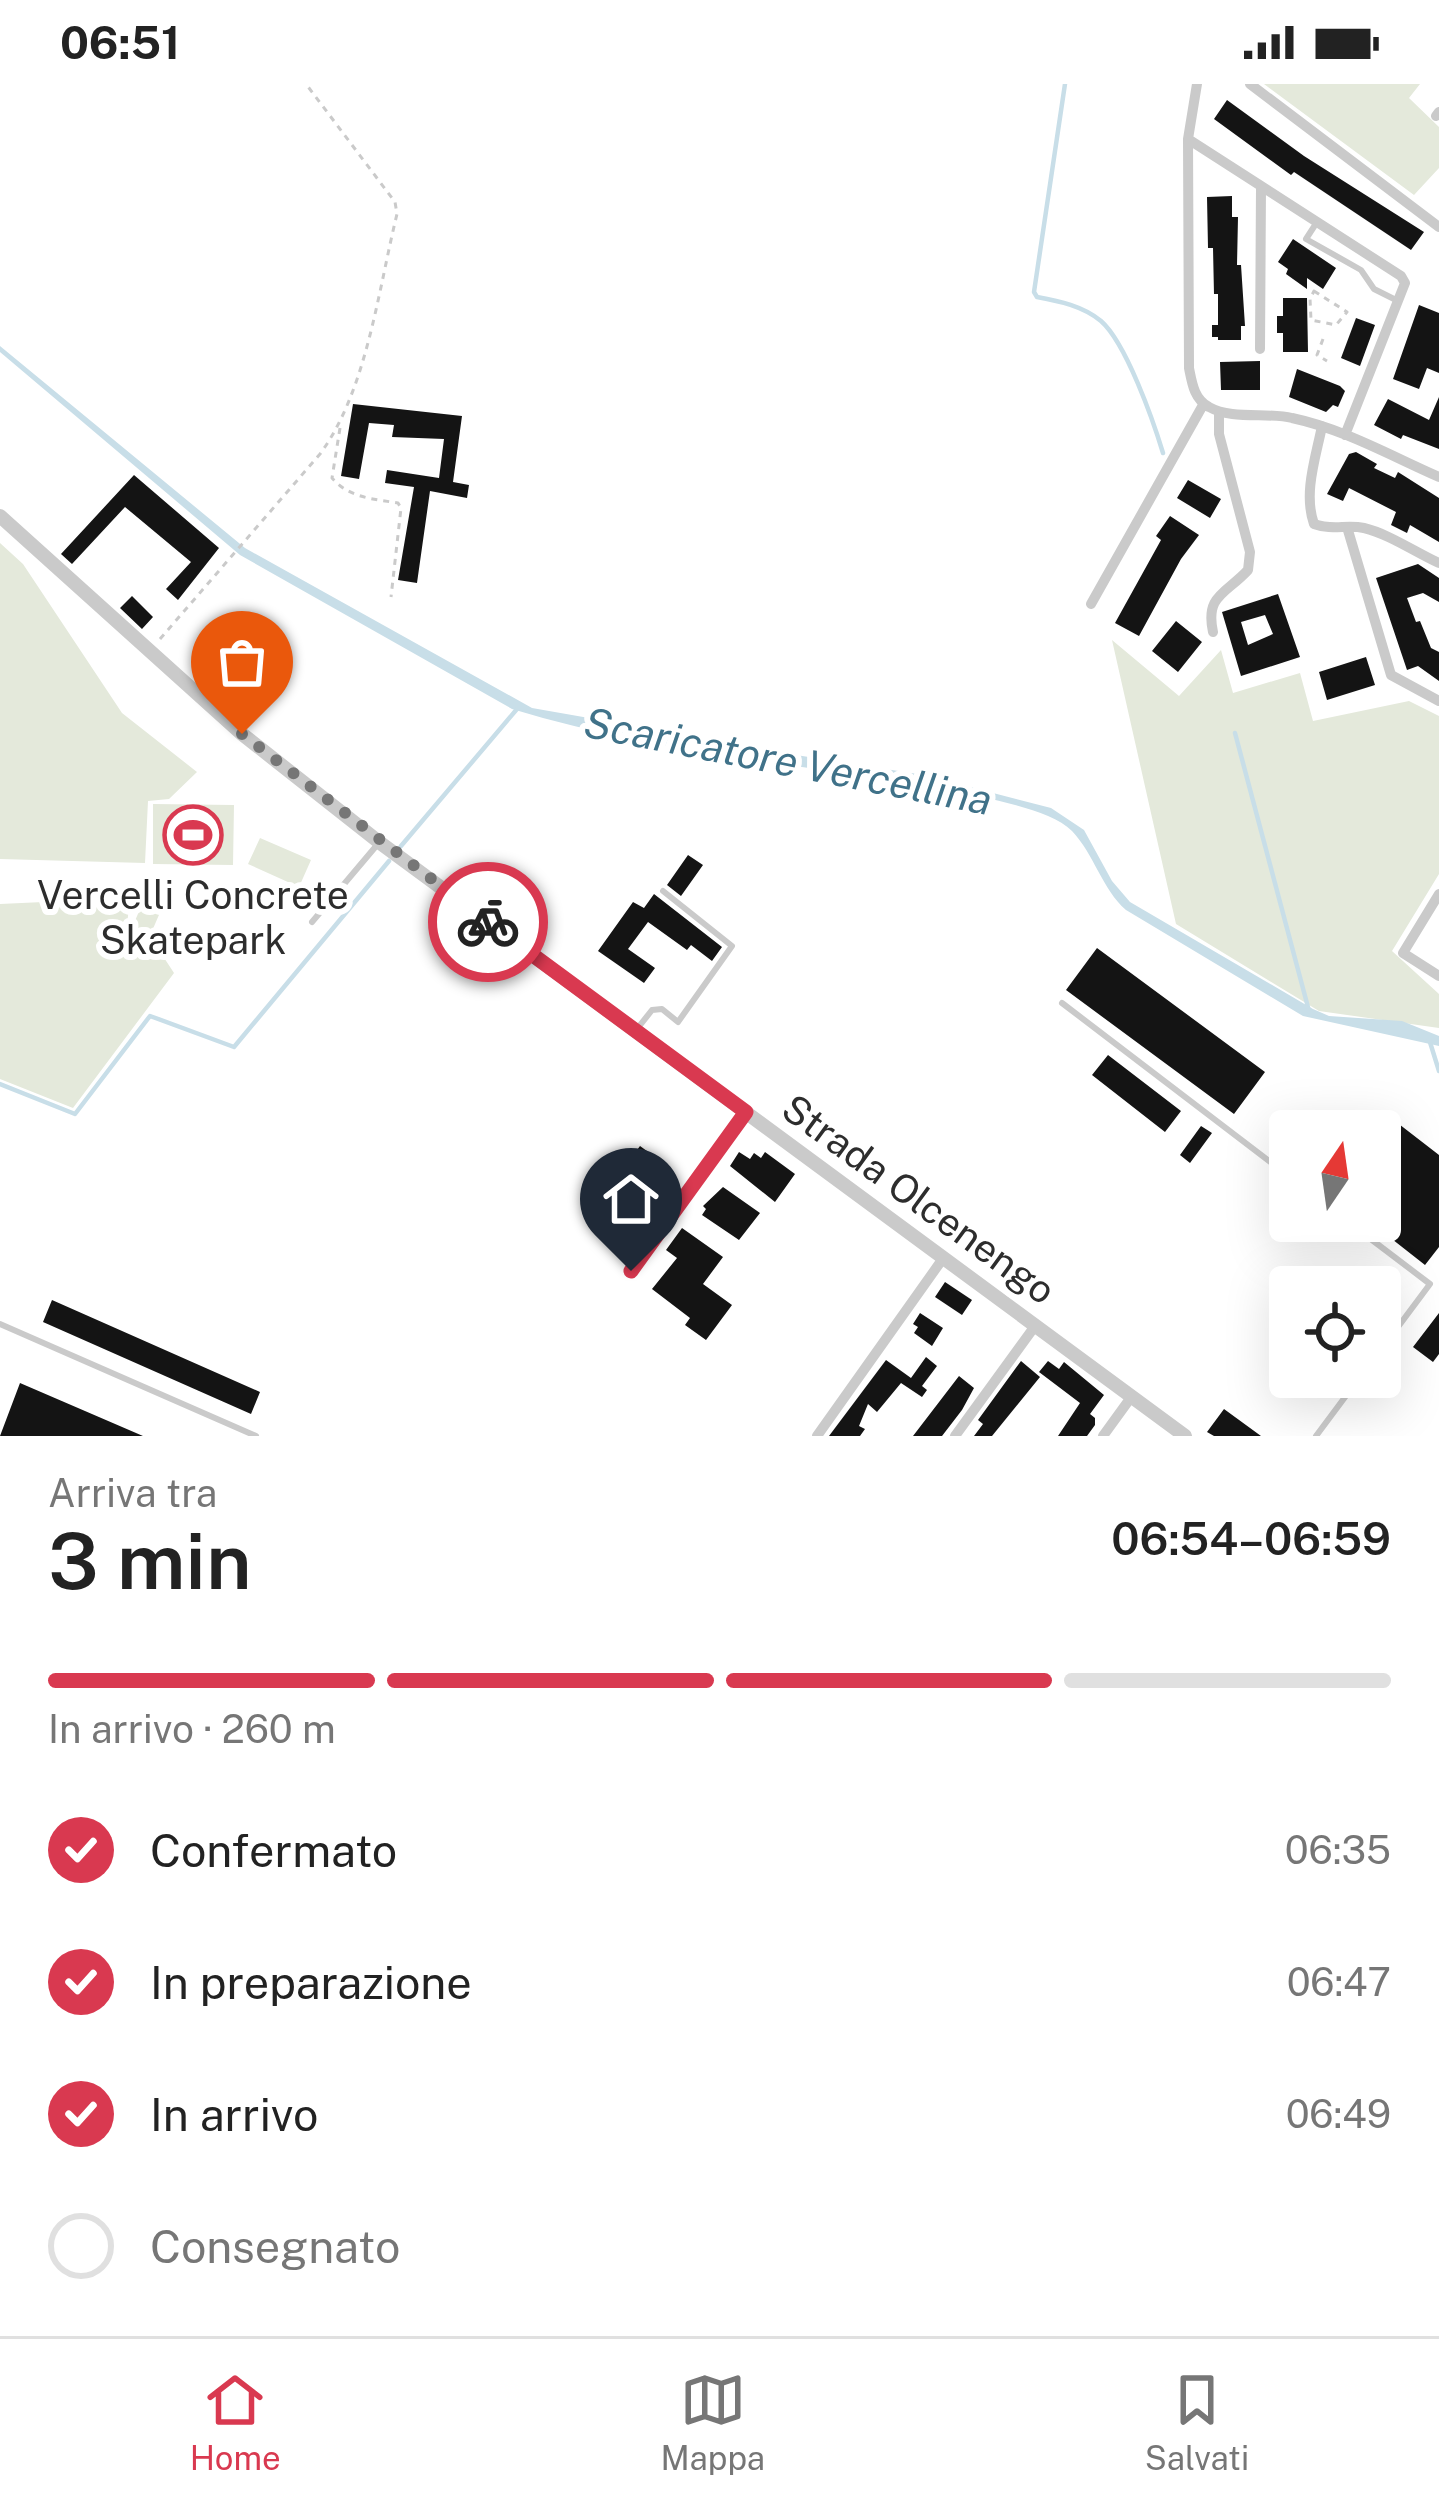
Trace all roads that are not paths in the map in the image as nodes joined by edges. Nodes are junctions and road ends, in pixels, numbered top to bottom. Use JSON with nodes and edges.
{"nodes":[{"id":1,"x":1197,"y":84,"type":"edge"},
{"id":2,"x":1250,"y":84,"type":"edge"},
{"id":3,"x":1188,"y":140,"type":"junction"},
{"id":4,"x":1261,"y":187,"type":"junction"},
{"id":5,"x":1317,"y":222,"type":"junction"},
{"id":6,"x":1439,"y":226,"type":"edge"},
{"id":7,"x":1400,"y":302,"type":"junction"},
{"id":8,"x":1260,"y":349,"type":"dead end"},
{"id":9,"x":1203,"y":405,"type":"junction"},
{"id":10,"x":1219,"y":412,"type":"junction"},
{"id":11,"x":1322,"y":426,"type":"junction"},
{"id":12,"x":1345,"y":434,"type":"junction"},
{"id":13,"x":1439,"y":477,"type":"edge"},
{"id":14,"x":0,"y":516,"type":"edge"},
{"id":15,"x":1347,"y":526,"type":"junction"},
{"id":16,"x":1439,"y":563,"type":"edge"},
{"id":17,"x":1091,"y":604,"type":"dead end"},
{"id":18,"x":1214,"y":632,"type":"dead end"},
{"id":19,"x":1439,"y":701,"type":"edge"},
{"id":20,"x":379,"y":842,"type":"junction"},
{"id":21,"x":663,"y":891,"type":"dead end"},
{"id":22,"x":1439,"y":894,"type":"edge"},
{"id":23,"x":312,"y":922,"type":"dead end"},
{"id":24,"x":1439,"y":976,"type":"edge"},
{"id":25,"x":1062,"y":1003,"type":"dead end"},
{"id":26,"x":635,"y":1031,"type":"junction"},
{"id":27,"x":746,"y":1112,"type":"junction"},
{"id":28,"x":1269,"y":1162,"type":"edge"},
{"id":29,"x":1374,"y":1242,"type":"edge"},
{"id":30,"x":944,"y":1256,"type":"junction"},
{"id":31,"x":631,"y":1271,"type":"dead end"},
{"id":32,"x":1401,"y":1323,"type":"edge"},
{"id":33,"x":0,"y":1324,"type":"edge"},
{"id":34,"x":1035,"y":1326,"type":"junction"},
{"id":35,"x":1132,"y":1396,"type":"junction"},
{"id":36,"x":1344,"y":1398,"type":"edge"},
{"id":37,"x":256,"y":1436,"type":"edge"},
{"id":38,"x":817,"y":1436,"type":"edge"},
{"id":39,"x":955,"y":1436,"type":"edge"},
{"id":40,"x":1103,"y":1436,"type":"edge"},
{"id":41,"x":1185,"y":1436,"type":"edge"},
{"id":42,"x":1316,"y":1436,"type":"edge"}],
"edges":[{"from":1,"to":3,"type":"street"},
{"from":2,"to":6,"type":"street"},
{"from":3,"to":4,"type":"street"},
{"from":3,"to":9,"type":"street"},
{"from":4,"to":5,"type":"street"},
{"from":4,"to":8,"type":"street"},
{"from":5,"to":7,"type":"street"},
{"from":5,"to":7,"type":"lane"},
{"from":7,"to":12,"type":"street"},
{"from":9,"to":10,"type":"street"},
{"from":9,"to":17,"type":"street"},
{"from":10,"to":11,"type":"street"},
{"from":10,"to":18,"type":"street"},
{"from":11,"to":12,"type":"street"},
{"from":11,"to":15,"type":"street"},
{"from":12,"to":13,"type":"street"},
{"from":14,"to":20,"type":"street","name":"Strada Olcenengo"},
{"from":15,"to":16,"type":"street"},
{"from":15,"to":19,"type":"street"},
{"from":20,"to":23,"type":"lane"},
{"from":20,"to":26,"type":"street","name":"Strada Olcenengo"},
{"from":21,"to":26,"type":"lane"},
{"from":22,"to":24,"type":"street"},
{"from":25,"to":28,"type":"lane"},
{"from":26,"to":27,"type":"street","name":"Strada Olcenengo"},
{"from":27,"to":30,"type":"street","name":"Strada Olcenengo"},
{"from":27,"to":31,"type":"street"},
{"from":29,"to":32,"type":"lane"},
{"from":30,"to":34,"type":"street","name":"Strada Olcenengo"},
{"from":30,"to":38,"type":"street"},
{"from":33,"to":37,"type":"lane"},
{"from":34,"to":35,"type":"street","name":"Strada Olcenengo"},
{"from":34,"to":39,"type":"street"},
{"from":35,"to":40,"type":"street"},
{"from":35,"to":41,"type":"street","name":"Strada Olcenengo"},
{"from":36,"to":42,"type":"lane"}]}
